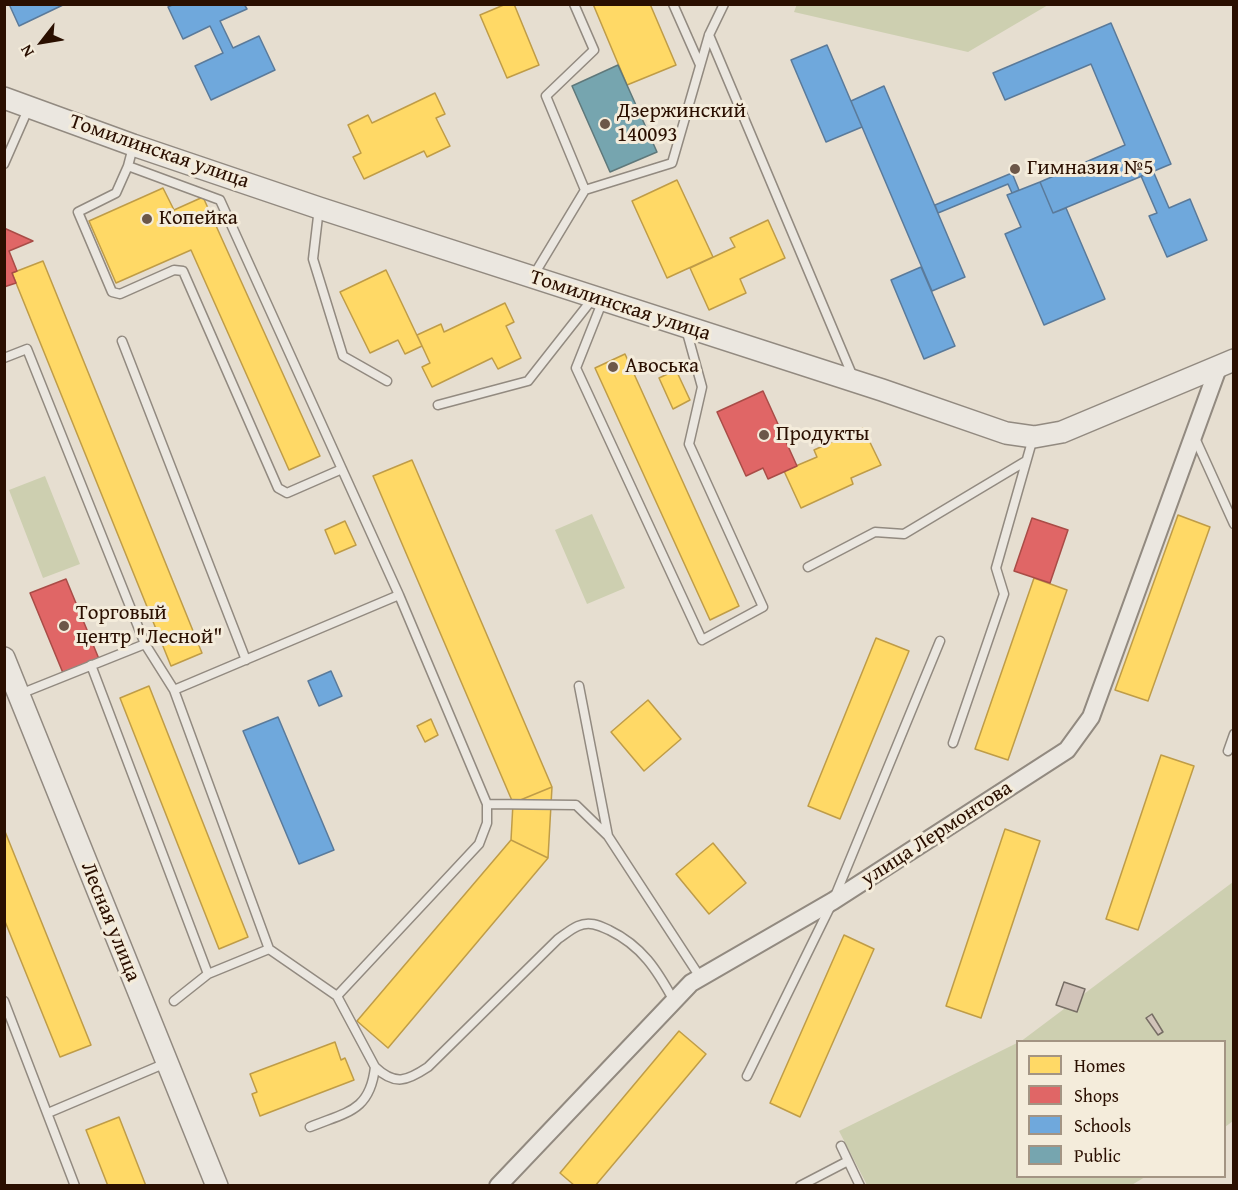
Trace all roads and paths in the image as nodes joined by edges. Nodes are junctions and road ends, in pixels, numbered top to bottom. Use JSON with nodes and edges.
{"nodes":[{"id":1,"x":574,"y":4,"type":"edge"},
{"id":2,"x":673,"y":4,"type":"edge"},
{"id":3,"x":724,"y":4,"type":"edge"},
{"id":4,"x":709,"y":35,"type":"junction"},
{"id":5,"x":700,"y":65,"type":"junction"},
{"id":6,"x":4,"y":98,"type":"edge"},
{"id":7,"x":30,"y":107,"type":"junction"},
{"id":8,"x":133,"y":145,"type":"junction"},
{"id":9,"x":4,"y":165,"type":"edge"},
{"id":10,"x":128,"y":166,"type":"junction"},
{"id":11,"x":585,"y":190,"type":"junction"},
{"id":12,"x":319,"y":208,"type":"junction"},
{"id":13,"x":532,"y":278,"type":"junction"},
{"id":14,"x":599,"y":298,"type":"junction"},
{"id":15,"x":686,"y":327,"type":"junction"},
{"id":16,"x":122,"y":341,"type":"dead end"},
{"id":17,"x":4,"y":358,"type":"edge"},
{"id":18,"x":1226,"y":364,"type":"edge"},
{"id":19,"x":387,"y":381,"type":"dead end"},
{"id":20,"x":854,"y":381,"type":"junction"},
{"id":21,"x":438,"y":405,"type":"dead end"},
{"id":22,"x":1194,"y":435,"type":"junction"},
{"id":23,"x":1034,"y":437,"type":"junction"},
{"id":24,"x":1026,"y":461,"type":"junction"},
{"id":25,"x":342,"y":469,"type":"junction"},
{"id":26,"x":1233,"y":524,"type":"edge"},
{"id":27,"x":808,"y":567,"type":"dead end"},
{"id":28,"x":399,"y":595,"type":"junction"},
{"id":29,"x":940,"y":641,"type":"dead end"},
{"id":30,"x":145,"y":644,"type":"junction"},
{"id":31,"x":4,"y":658,"type":"edge"},
{"id":32,"x":246,"y":660,"type":"junction"},
{"id":33,"x":91,"y":665,"type":"junction"},
{"id":34,"x":579,"y":686,"type":"dead end"},
{"id":35,"x":174,"y":690,"type":"junction"},
{"id":36,"x":20,"y":694,"type":"junction"},
{"id":37,"x":1233,"y":734,"type":"edge"},
{"id":38,"x":953,"y":743,"type":"dead end"},
{"id":39,"x":1228,"y":751,"type":"dead end"},
{"id":40,"x":487,"y":804,"type":"junction"},
{"id":41,"x":608,"y":836,"type":"junction"},
{"id":42,"x":832,"y":901,"type":"junction"},
{"id":43,"x":269,"y":949,"type":"junction"},
{"id":44,"x":208,"y":974,"type":"junction"},
{"id":45,"x":700,"y":977,"type":"junction"},
{"id":46,"x":338,"y":996,"type":"junction"},
{"id":47,"x":4,"y":1001,"type":"edge"},
{"id":48,"x":174,"y":1001,"type":"dead end"},
{"id":49,"x":674,"y":1001,"type":"junction"},
{"id":50,"x":166,"y":1063,"type":"junction"},
{"id":51,"x":375,"y":1067,"type":"junction"},
{"id":52,"x":747,"y":1076,"type":"dead end"},
{"id":53,"x":48,"y":1113,"type":"junction"},
{"id":54,"x":310,"y":1127,"type":"dead end"},
{"id":55,"x":841,"y":1146,"type":"dead end"},
{"id":56,"x":848,"y":1161,"type":"junction"},
{"id":57,"x":75,"y":1185,"type":"edge"},
{"id":58,"x":217,"y":1185,"type":"edge"},
{"id":59,"x":498,"y":1185,"type":"edge"},
{"id":60,"x":800,"y":1185,"type":"edge"},
{"id":61,"x":860,"y":1185,"type":"edge"}],
"edges":[{"from":1,"to":11,"type":"lane"},
{"from":2,"to":5,"type":"lane"},
{"from":3,"to":4,"type":"lane"},
{"from":4,"to":5,"type":"lane"},
{"from":4,"to":20,"type":"lane"},
{"from":5,"to":11,"type":"lane"},
{"from":6,"to":7,"type":"street","name":"Томилинская улица"},
{"from":7,"to":8,"type":"street","name":"Томилинская улица"},
{"from":7,"to":9,"type":"lane"},
{"from":8,"to":10,"type":"lane"},
{"from":8,"to":12,"type":"street","name":"Томилинская улица"},
{"from":10,"to":25,"type":"lane"},
{"from":10,"to":25,"type":"lane"},
{"from":11,"to":13,"type":"lane"},
{"from":12,"to":13,"type":"street","name":"Томилинская улица"},
{"from":12,"to":19,"type":"lane"},
{"from":13,"to":14,"type":"street","name":"Томилинская улица"},
{"from":14,"to":15,"type":"street","name":"Томилинская улица"},
{"from":14,"to":15,"type":"lane"},
{"from":14,"to":21,"type":"lane"},
{"from":15,"to":20,"type":"street","name":"Томилинская улица"},
{"from":16,"to":32,"type":"lane"},
{"from":17,"to":30,"type":"lane"},
{"from":18,"to":22,"type":"street","name":"улица Лермонтова"},
{"from":18,"to":23,"type":"street","name":"Томилинская улица"},
{"from":20,"to":23,"type":"street","name":"Томилинская улица"},
{"from":22,"to":26,"type":"lane"},
{"from":22,"to":42,"type":"street","name":"улица Лермонтова"},
{"from":23,"to":24,"type":"lane"},
{"from":24,"to":27,"type":"lane"},
{"from":24,"to":38,"type":"lane"},
{"from":25,"to":28,"type":"lane"},
{"from":28,"to":32,"type":"lane"},
{"from":28,"to":40,"type":"lane"},
{"from":29,"to":42,"type":"lane"},
{"from":30,"to":33,"type":"lane"},
{"from":30,"to":35,"type":"lane"},
{"from":31,"to":36,"type":"street","name":"Лесная улица"},
{"from":32,"to":35,"type":"lane"},
{"from":33,"to":36,"type":"lane"},
{"from":33,"to":44,"type":"lane"},
{"from":34,"to":41,"type":"lane"},
{"from":35,"to":43,"type":"lane"},
{"from":36,"to":50,"type":"street","name":"Лесная улица"},
{"from":37,"to":39,"type":"lane"},
{"from":40,"to":41,"type":"lane"},
{"from":40,"to":46,"type":"lane"},
{"from":41,"to":45,"type":"lane"},
{"from":42,"to":45,"type":"street","name":"улица Лермонтова"},
{"from":42,"to":52,"type":"lane"},
{"from":43,"to":44,"type":"lane"},
{"from":43,"to":46,"type":"lane"},
{"from":44,"to":48,"type":"lane"},
{"from":45,"to":49,"type":"street","name":"улица Лермонтова"},
{"from":46,"to":51,"type":"lane"},
{"from":47,"to":53,"type":"lane"},
{"from":49,"to":51,"type":"lane"},
{"from":49,"to":59,"type":"street","name":"улица Лермонтова"},
{"from":50,"to":53,"type":"lane"},
{"from":50,"to":58,"type":"street","name":"Лесная улица"},
{"from":51,"to":54,"type":"lane"},
{"from":53,"to":57,"type":"lane"},
{"from":55,"to":56,"type":"lane"},
{"from":56,"to":60,"type":"lane"},
{"from":56,"to":61,"type":"lane"}]}
